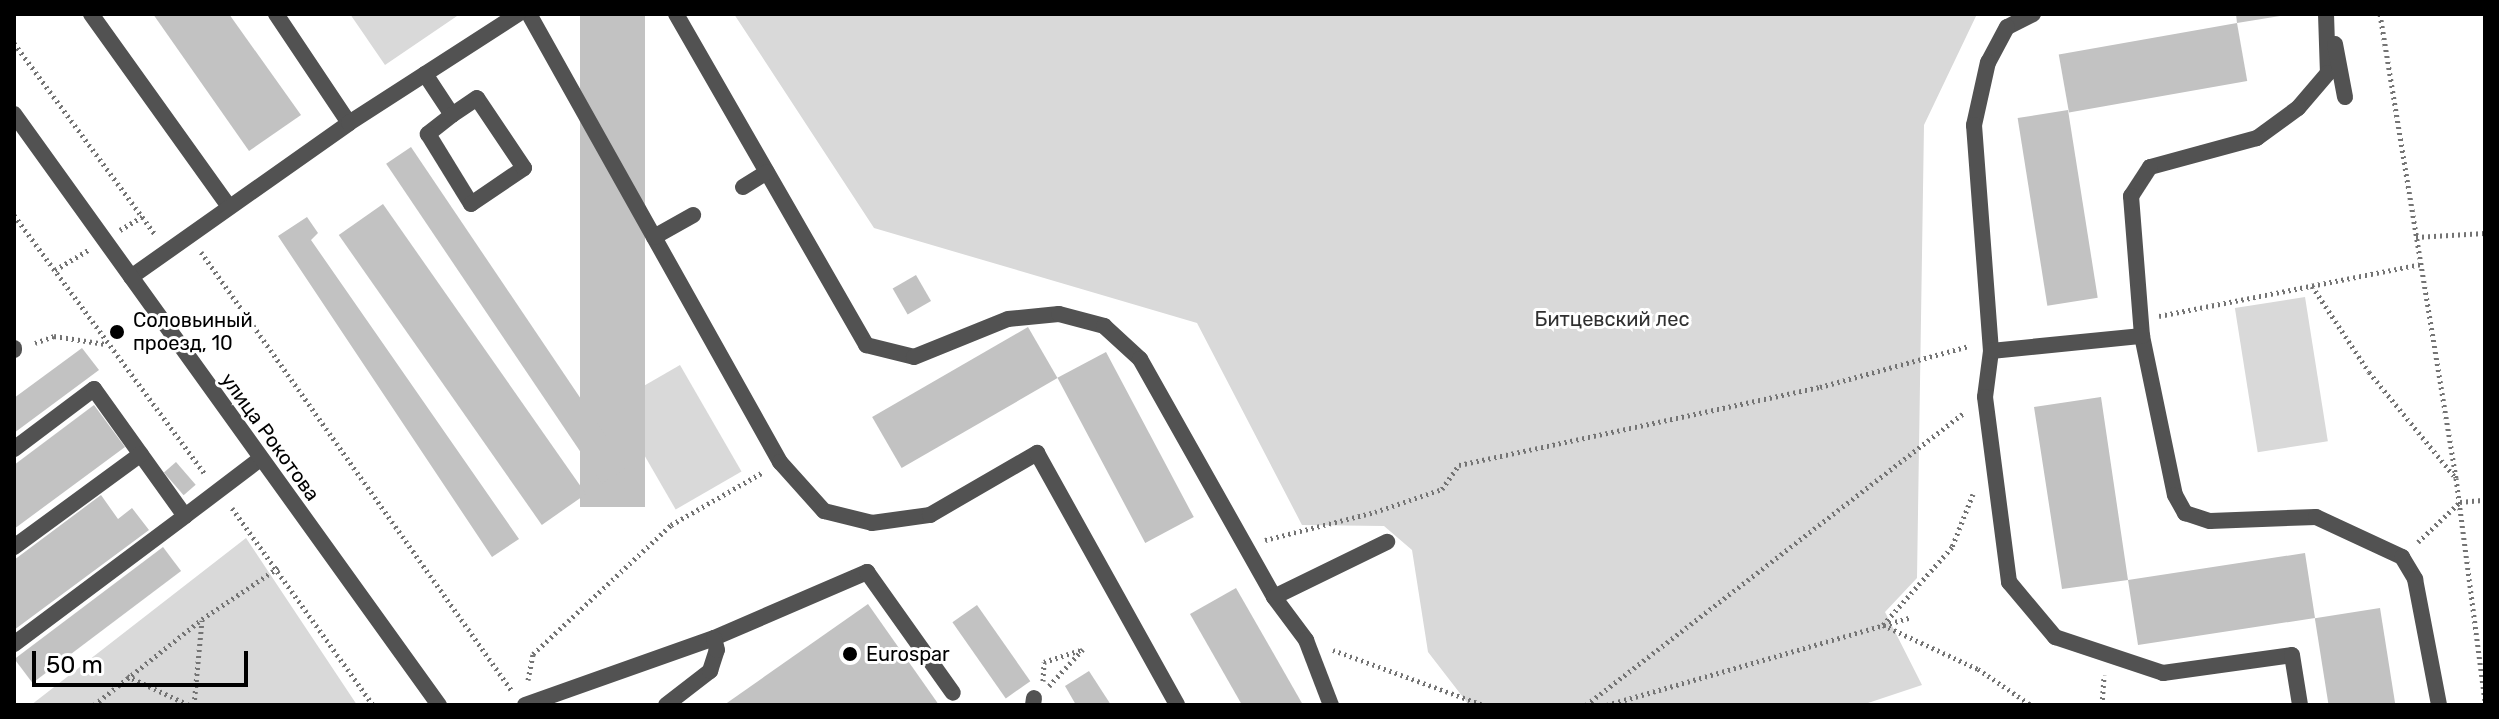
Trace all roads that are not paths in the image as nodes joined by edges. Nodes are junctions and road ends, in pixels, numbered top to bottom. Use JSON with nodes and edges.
{"nodes":[{"id":1,"x":91,"y":14,"type":"edge"},
{"id":2,"x":276,"y":14,"type":"edge"},
{"id":3,"x":518,"y":14,"type":"edge"},
{"id":4,"x":529,"y":14,"type":"edge"},
{"id":5,"x":676,"y":14,"type":"edge"},
{"id":6,"x":2033,"y":14,"type":"edge"},
{"id":7,"x":2328,"y":14,"type":"edge"},
{"id":8,"x":425,"y":74,"type":"junction"},
{"id":9,"x":2345,"y":97,"type":"dead end"},
{"id":10,"x":14,"y":114,"type":"edge"},
{"id":11,"x":452,"y":115,"type":"junction"},
{"id":12,"x":349,"y":123,"type":"junction"},
{"id":13,"x":767,"y":172,"type":"junction"},
{"id":14,"x":743,"y":187,"type":"dead end"},
{"id":15,"x":229,"y":207,"type":"junction"},
{"id":16,"x":693,"y":215,"type":"dead end"},
{"id":17,"x":654,"y":237,"type":"junction"},
{"id":18,"x":131,"y":277,"type":"junction"},
{"id":19,"x":2142,"y":336,"type":"junction"},
{"id":20,"x":1991,"y":351,"type":"junction"},
{"id":21,"x":14,"y":449,"type":"edge"},
{"id":22,"x":141,"y":454,"type":"junction"},
{"id":23,"x":260,"y":459,"type":"junction"},
{"id":24,"x":185,"y":516,"type":"junction"},
{"id":25,"x":1387,"y":542,"type":"dead end"},
{"id":26,"x":14,"y":547,"type":"edge"},
{"id":27,"x":1274,"y":597,"type":"junction"},
{"id":28,"x":714,"y":638,"type":"junction"},
{"id":29,"x":14,"y":644,"type":"edge"},
{"id":30,"x":953,"y":693,"type":"dead end"},
{"id":31,"x":524,"y":701,"type":"edge"},
{"id":32,"x":439,"y":705,"type":"edge"},
{"id":33,"x":666,"y":705,"type":"edge"},
{"id":34,"x":1177,"y":705,"type":"edge"},
{"id":35,"x":1331,"y":705,"type":"edge"},
{"id":36,"x":2300,"y":705,"type":"edge"},
{"id":37,"x":2439,"y":705,"type":"edge"}],
"edges":[{"from":1,"to":15,"type":"street"},
{"from":2,"to":12,"type":"street"},
{"from":3,"to":8,"type":"street"},
{"from":4,"to":17,"type":"street"},
{"from":5,"to":13,"type":"street"},
{"from":6,"to":20,"type":"street"},
{"from":7,"to":9,"type":"street"},
{"from":7,"to":19,"type":"street"},
{"from":8,"to":11,"type":"street"},
{"from":8,"to":12,"type":"street"},
{"from":10,"to":18,"type":"street","name":"улица Рокотова"},
{"from":11,"to":11,"type":"street"},
{"from":12,"to":15,"type":"street"},
{"from":13,"to":14,"type":"street"},
{"from":13,"to":27,"type":"street"},
{"from":15,"to":18,"type":"street"},
{"from":16,"to":17,"type":"street"},
{"from":17,"to":34,"type":"street"},
{"from":18,"to":23,"type":"street","name":"улица Рокотова"},
{"from":19,"to":20,"type":"street"},
{"from":19,"to":37,"type":"street"},
{"from":20,"to":36,"type":"street"},
{"from":21,"to":22,"type":"street"},
{"from":22,"to":24,"type":"street"},
{"from":22,"to":26,"type":"street"},
{"from":23,"to":24,"type":"street"},
{"from":23,"to":32,"type":"street","name":"улица Рокотова"},
{"from":24,"to":29,"type":"street"},
{"from":25,"to":27,"type":"street"},
{"from":27,"to":35,"type":"street"},
{"from":28,"to":30,"type":"street"},
{"from":28,"to":31,"type":"street"},
{"from":28,"to":33,"type":"street"}]}
